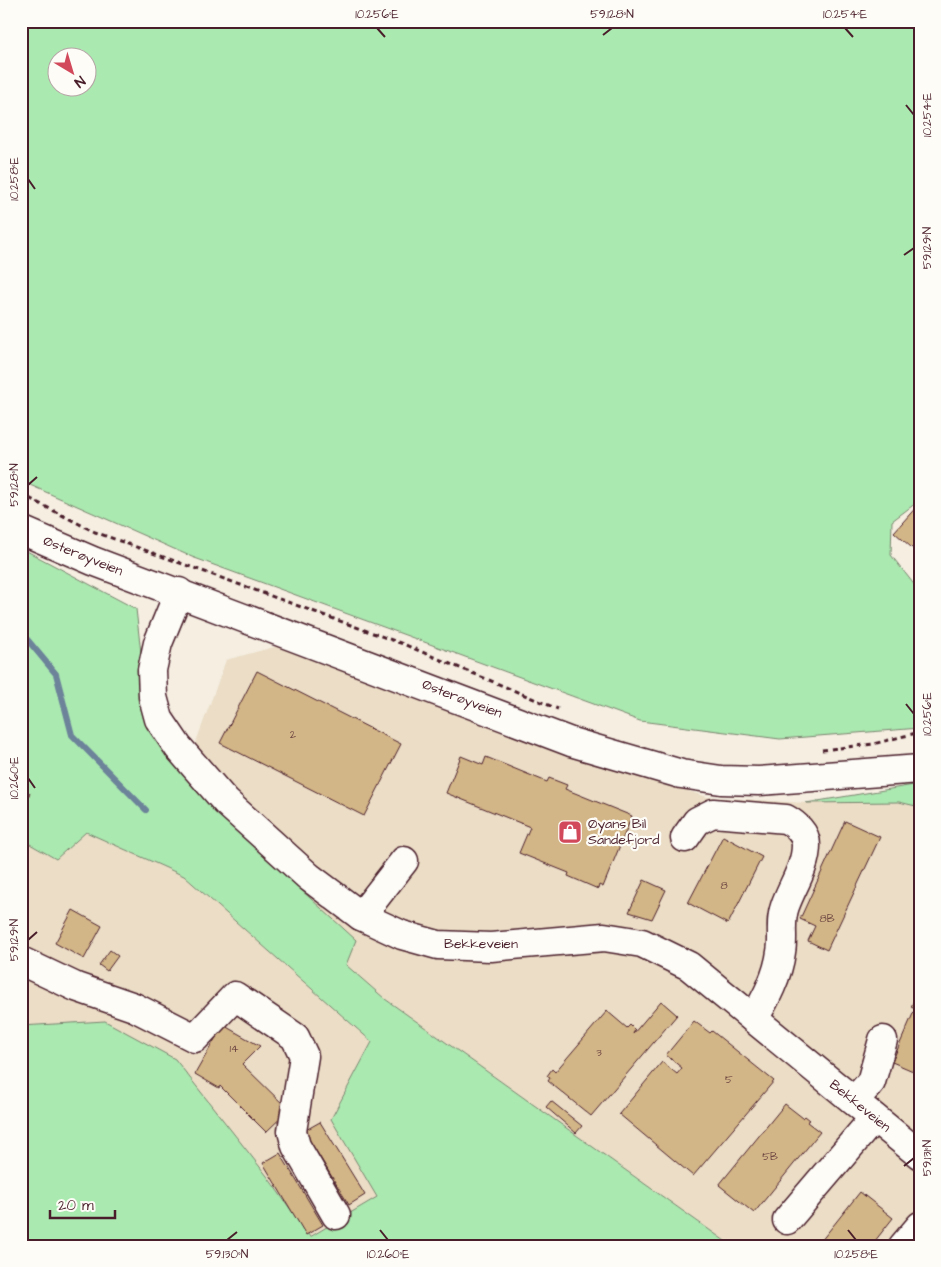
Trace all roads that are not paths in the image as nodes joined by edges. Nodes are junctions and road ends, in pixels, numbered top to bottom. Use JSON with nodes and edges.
{"nodes":[{"id":1,"x":21,"y":530,"type":"edge"},
{"id":2,"x":179,"y":592,"type":"junction"},
{"id":3,"x":920,"y":769,"type":"edge"},
{"id":4,"x":685,"y":838,"type":"dead end"},
{"id":5,"x":404,"y":861,"type":"dead end"},
{"id":6,"x":361,"y":916,"type":"junction"},
{"id":7,"x":21,"y":961,"type":"edge"},
{"id":8,"x":754,"y":1019,"type":"junction"},
{"id":9,"x":883,"y":1040,"type":"dead end"},
{"id":10,"x":864,"y":1110,"type":"junction"},
{"id":11,"x":920,"y":1155,"type":"edge"},
{"id":12,"x":336,"y":1215,"type":"dead end"},
{"id":13,"x":787,"y":1220,"type":"dead end"},
{"id":14,"x":920,"y":1226,"type":"edge"},
{"id":15,"x":903,"y":1246,"type":"edge"}],
"edges":[{"from":1,"to":2,"type":"street","name":"Østerøyveien"},
{"from":2,"to":3,"type":"street","name":"Østerøyveien"},
{"from":2,"to":6,"type":"street","name":"Bekkeveien"},
{"from":4,"to":8,"type":"street"},
{"from":5,"to":6,"type":"street"},
{"from":6,"to":8,"type":"street","name":"Bekkeveien"},
{"from":7,"to":12,"type":"street"},
{"from":8,"to":10,"type":"street","name":"Bekkeveien"},
{"from":9,"to":10,"type":"street"},
{"from":10,"to":11,"type":"street","name":"Bekkeveien"},
{"from":10,"to":13,"type":"street"},
{"from":14,"to":15,"type":"street"}]}
